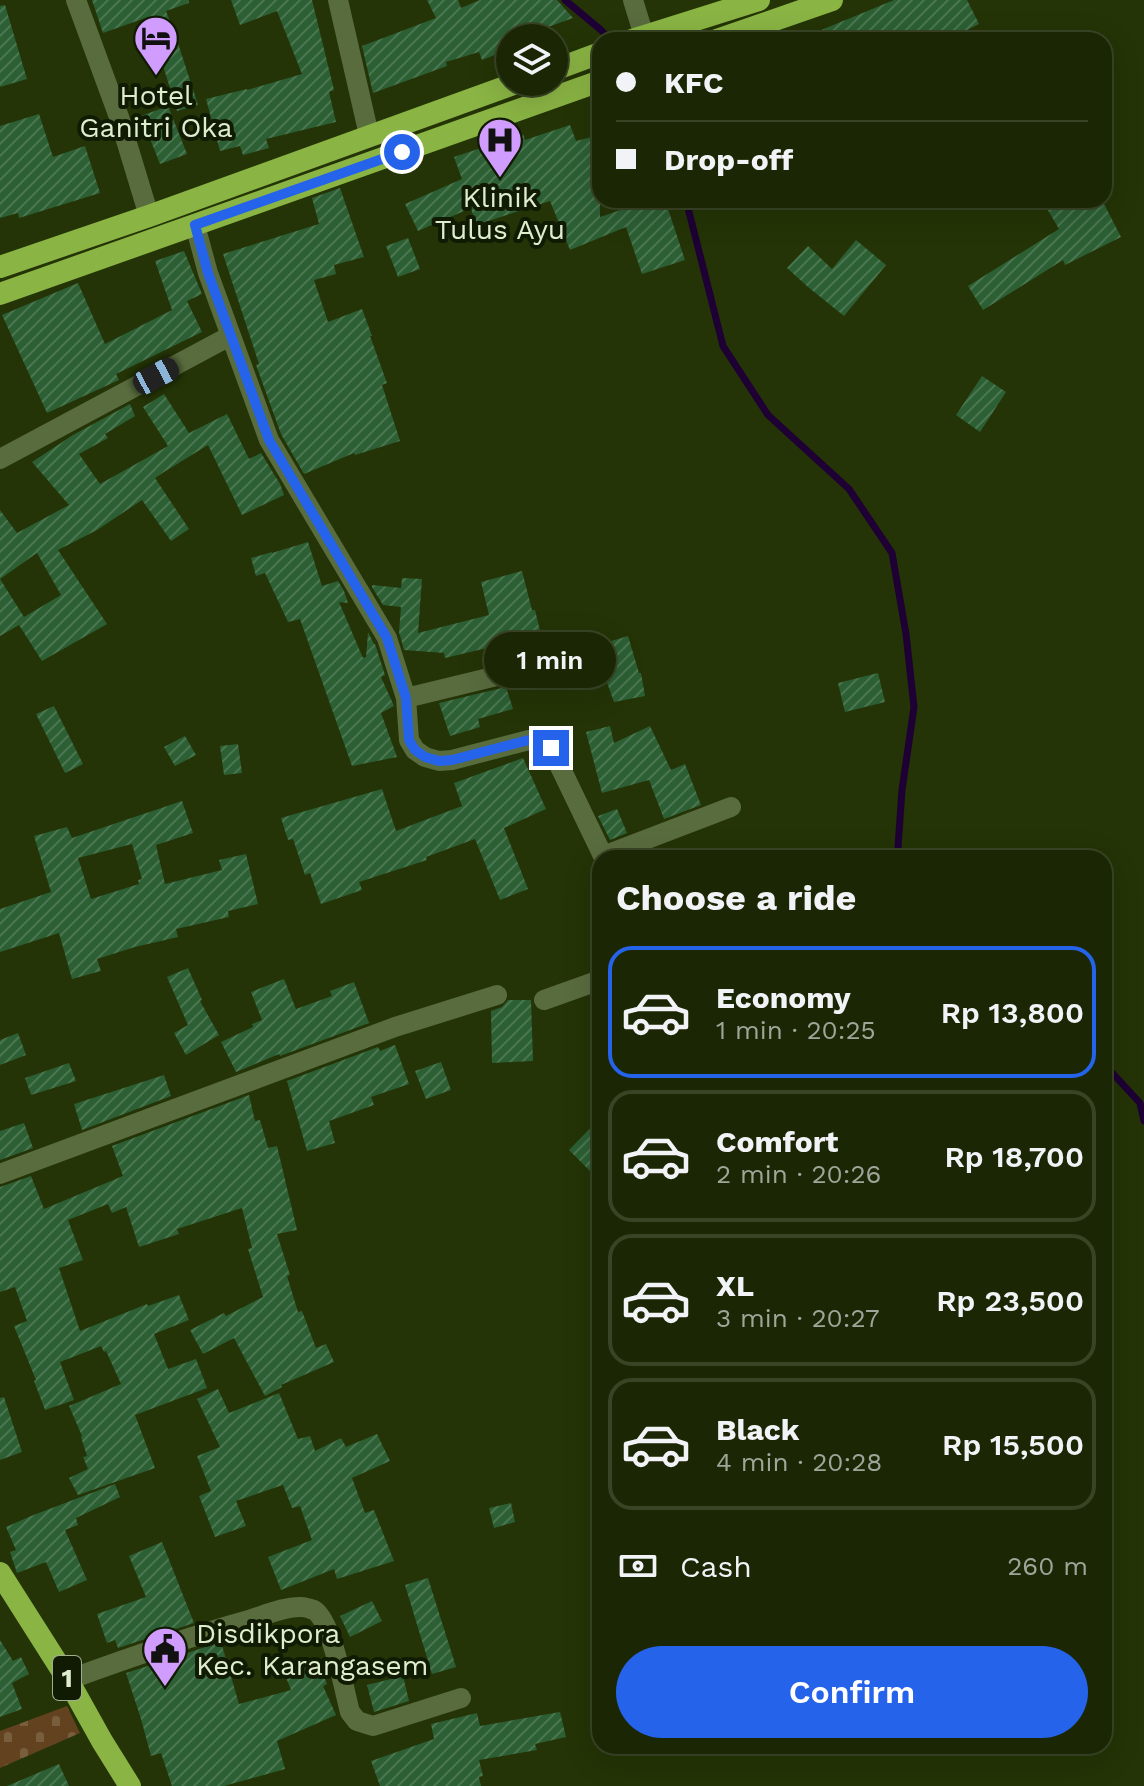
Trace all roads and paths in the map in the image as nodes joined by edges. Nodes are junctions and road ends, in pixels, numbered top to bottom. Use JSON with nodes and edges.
{"nodes":[{"id":1,"x":76,"y":0,"type":"edge"},
{"id":2,"x":338,"y":0,"type":"edge"},
{"id":3,"x":633,"y":0,"type":"edge"},
{"id":4,"x":759,"y":0,"type":"edge"},
{"id":5,"x":832,"y":0,"type":"edge"},
{"id":6,"x":636,"y":32,"type":"edge"},
{"id":7,"x":656,"y":32,"type":"edge"},
{"id":8,"x":740,"y":32,"type":"edge"},
{"id":9,"x":578,"y":61,"type":"edge"},
{"id":10,"x":592,"y":82,"type":"edge"},
{"id":11,"x":592,"y":84,"type":"edge"},
{"id":12,"x":496,"y":90,"type":"edge"},
{"id":13,"x":369,"y":135,"type":"junction"},
{"id":14,"x":149,"y":216,"type":"junction"},
{"id":15,"x":195,"y":225,"type":"junction"},
{"id":16,"x":7,"y":264,"type":"edge"},
{"id":17,"x":23,"y":286,"type":"junction"},
{"id":18,"x":0,"y":294,"type":"edge"},
{"id":19,"x":230,"y":336,"type":"junction"},
{"id":20,"x":0,"y":459,"type":"edge"},
{"id":21,"x":517,"y":671,"type":"dead end"},
{"id":22,"x":406,"y":698,"type":"junction"},
{"id":23,"x":731,"y":807,"type":"dead end"},
{"id":24,"x":600,"y":850,"type":"edge"},
{"id":25,"x":621,"y":850,"type":"edge"},
{"id":26,"x":592,"y":983,"type":"edge"},
{"id":27,"x":497,"y":995,"type":"dead end"},
{"id":28,"x":544,"y":1000,"type":"dead end"},
{"id":29,"x":0,"y":1174,"type":"edge"},
{"id":30,"x":3,"y":1583,"type":"edge"},
{"id":31,"x":68,"y":1680,"type":"junction"},
{"id":32,"x":461,"y":1698,"type":"dead end"},
{"id":33,"x":130,"y":1786,"type":"edge"}],
"edges":[{"from":1,"to":14,"type":"street"},
{"from":2,"to":13,"type":"street"},
{"from":3,"to":6,"type":"street"},
{"from":4,"to":7,"type":"highway"},
{"from":5,"to":8,"type":"highway"},
{"from":9,"to":10,"type":"highway"},
{"from":11,"to":15,"type":"highway"},
{"from":12,"to":13,"type":"highway"},
{"from":13,"to":14,"type":"highway"},
{"from":14,"to":16,"type":"highway"},
{"from":15,"to":17,"type":"highway"},
{"from":15,"to":19,"type":"street"},
{"from":16,"to":17,"type":"highway"},
{"from":17,"to":18,"type":"highway"},
{"from":19,"to":20,"type":"street"},
{"from":19,"to":22,"type":"street"},
{"from":21,"to":22,"type":"street"},
{"from":22,"to":24,"type":"street"},
{"from":23,"to":25,"type":"street"},
{"from":26,"to":28,"type":"street"},
{"from":27,"to":29,"type":"street"},
{"from":30,"to":31,"type":"highway","number":"1"},
{"from":31,"to":32,"type":"street"},
{"from":31,"to":33,"type":"highway","number":"1"}]}
